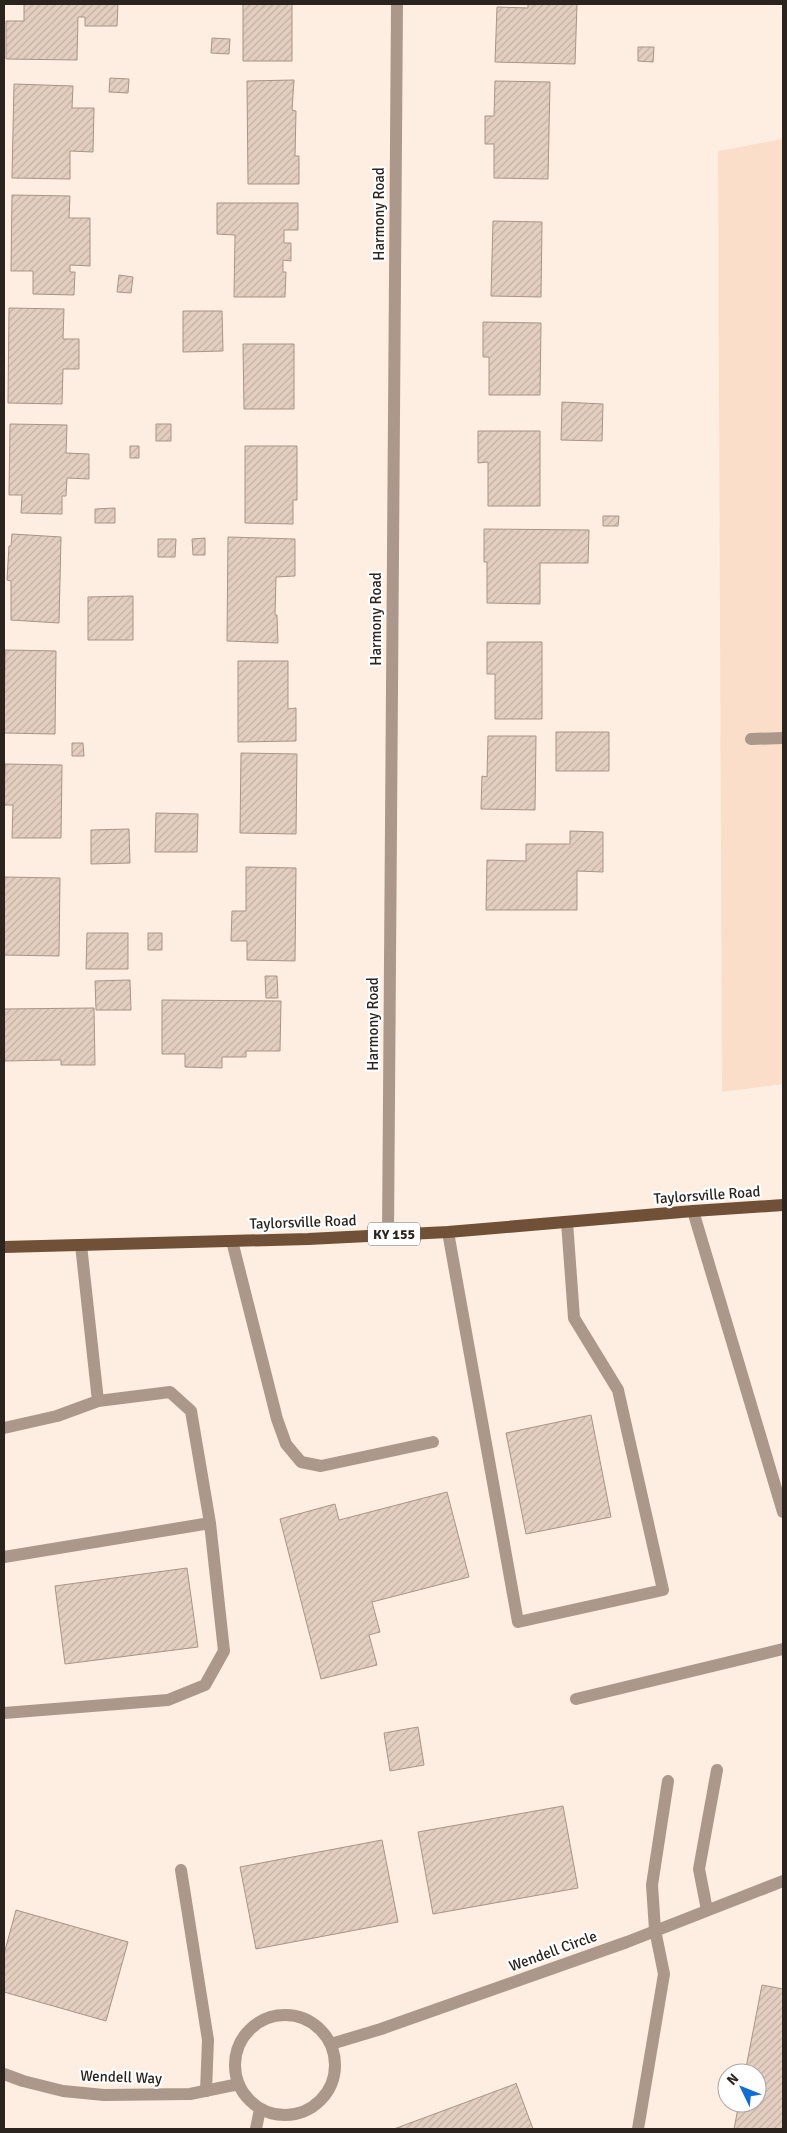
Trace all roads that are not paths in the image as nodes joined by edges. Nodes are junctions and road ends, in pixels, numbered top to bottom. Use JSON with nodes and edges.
{"nodes":[{"id":1,"x":397,"y":4,"type":"edge"},
{"id":2,"x":783,"y":738,"type":"edge"},
{"id":3,"x":751,"y":739,"type":"dead end"},
{"id":4,"x":783,"y":1205,"type":"edge"},
{"id":5,"x":693,"y":1211,"type":"junction"},
{"id":6,"x":567,"y":1222,"type":"junction"},
{"id":7,"x":448,"y":1232,"type":"junction"},
{"id":8,"x":388,"y":1235,"type":"junction"},
{"id":9,"x":232,"y":1241,"type":"junction"},
{"id":10,"x":82,"y":1245,"type":"junction"},
{"id":11,"x":4,"y":1247,"type":"edge"},
{"id":12,"x":98,"y":1401,"type":"junction"},
{"id":13,"x":4,"y":1428,"type":"edge"},
{"id":14,"x":433,"y":1442,"type":"dead end"},
{"id":15,"x":783,"y":1512,"type":"edge"},
{"id":16,"x":210,"y":1523,"type":"junction"},
{"id":17,"x":4,"y":1557,"type":"edge"},
{"id":18,"x":783,"y":1649,"type":"edge"},
{"id":19,"x":576,"y":1699,"type":"dead end"},
{"id":20,"x":4,"y":1714,"type":"edge"},
{"id":21,"x":717,"y":1770,"type":"dead end"},
{"id":22,"x":668,"y":1781,"type":"dead end"},
{"id":23,"x":181,"y":1870,"type":"dead end"},
{"id":24,"x":783,"y":1881,"type":"edge"},
{"id":25,"x":707,"y":1910,"type":"junction"},
{"id":26,"x":655,"y":1930,"type":"junction"},
{"id":27,"x":331,"y":2044,"type":"junction"},
{"id":28,"x":4,"y":2074,"type":"edge"},
{"id":29,"x":239,"y":2084,"type":"junction"},
{"id":30,"x":206,"y":2091,"type":"junction"},
{"id":31,"x":260,"y":2109,"type":"junction"},
{"id":32,"x":256,"y":2129,"type":"edge"},
{"id":33,"x":638,"y":2129,"type":"edge"}],
"edges":[{"from":1,"to":8,"type":"street","name":"Harmony Road"},
{"from":2,"to":3,"type":"street"},
{"from":4,"to":5,"type":"main road","name":"Taylorsville Road","number":"KY 155"},
{"from":5,"to":6,"type":"main road","name":"Taylorsville Road","number":"KY 155"},
{"from":5,"to":15,"type":"street"},
{"from":6,"to":7,"type":"main road","name":"Taylorsville Road","number":"KY 155"},
{"from":6,"to":7,"type":"street"},
{"from":7,"to":8,"type":"main road","name":"Taylorsville Road","number":"KY 155"},
{"from":8,"to":9,"type":"main road","name":"Taylorsville Road","number":"KY 155"},
{"from":9,"to":10,"type":"main road","name":"Taylorsville Road","number":"KY 155"},
{"from":9,"to":14,"type":"street"},
{"from":10,"to":11,"type":"main road","name":"Taylorsville Road","number":"KY 155"},
{"from":10,"to":12,"type":"street"},
{"from":12,"to":13,"type":"street"},
{"from":12,"to":16,"type":"street"},
{"from":16,"to":17,"type":"street"},
{"from":16,"to":20,"type":"street"},
{"from":18,"to":19,"type":"street"},
{"from":21,"to":25,"type":"street"},
{"from":22,"to":26,"type":"street"},
{"from":23,"to":30,"type":"street"},
{"from":24,"to":25,"type":"street","name":"Wendell Circle"},
{"from":25,"to":26,"type":"street","name":"Wendell Circle"},
{"from":26,"to":27,"type":"street","name":"Wendell Circle"},
{"from":26,"to":33,"type":"street"},
{"from":27,"to":29,"type":"street"},
{"from":27,"to":31,"type":"street"},
{"from":28,"to":30,"type":"street","name":"Wendell Way"},
{"from":29,"to":30,"type":"street","name":"Wendell Way"},
{"from":29,"to":31,"type":"street"},
{"from":31,"to":32,"type":"street"}]}
